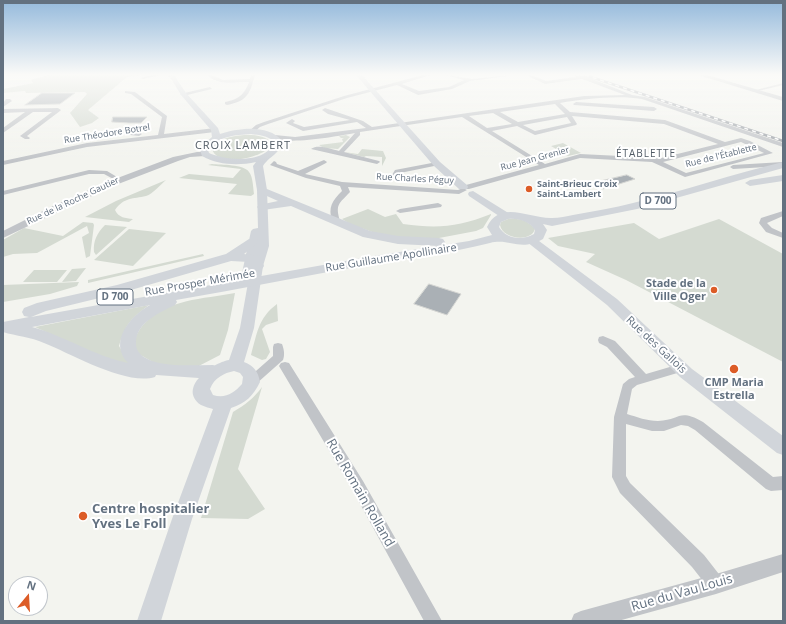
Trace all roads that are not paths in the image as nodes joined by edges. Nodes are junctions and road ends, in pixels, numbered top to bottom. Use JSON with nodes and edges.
{"nodes":[{"id":1,"x":148,"y":104,"type":"edge"},
{"id":2,"x":190,"y":104,"type":"edge"},
{"id":3,"x":324,"y":104,"type":"edge"},
{"id":4,"x":384,"y":104,"type":"edge"},
{"id":5,"x":542,"y":104,"type":"edge"},
{"id":6,"x":559,"y":104,"type":"edge"},
{"id":7,"x":586,"y":104,"type":"edge"},
{"id":8,"x":651,"y":104,"type":"edge"},
{"id":9,"x":660,"y":104,"type":"edge"},
{"id":10,"x":654,"y":109,"type":"junction"},
{"id":11,"x":32,"y":110,"type":"junction"},
{"id":12,"x":325,"y":110,"type":"dead end"},
{"id":13,"x":3,"y":111,"type":"edge"},
{"id":14,"x":494,"y":111,"type":"junction"},
{"id":15,"x":568,"y":115,"type":"junction"},
{"id":16,"x":464,"y":116,"type":"junction"},
{"id":17,"x":292,"y":120,"type":"dead end"},
{"id":18,"x":356,"y":121,"type":"junction"},
{"id":19,"x":660,"y":121,"type":"junction"},
{"id":20,"x":516,"y":124,"type":"junction"},
{"id":21,"x":402,"y":125,"type":"junction"},
{"id":22,"x":370,"y":129,"type":"junction"},
{"id":23,"x":486,"y":130,"type":"junction"},
{"id":24,"x":3,"y":131,"type":"edge"},
{"id":25,"x":356,"y":131,"type":"junction"},
{"id":26,"x":115,"y":132,"type":"dead end"},
{"id":27,"x":251,"y":132,"type":"junction"},
{"id":28,"x":160,"y":135,"type":"junction"},
{"id":29,"x":153,"y":136,"type":"junction"},
{"id":30,"x":214,"y":136,"type":"junction"},
{"id":31,"x":28,"y":138,"type":"dead end"},
{"id":32,"x":277,"y":141,"type":"junction"},
{"id":33,"x":724,"y":144,"type":"junction"},
{"id":34,"x":783,"y":145,"type":"edge"},
{"id":35,"x":314,"y":149,"type":"dead end"},
{"id":36,"x":340,"y":153,"type":"junction"},
{"id":37,"x":205,"y":154,"type":"junction"},
{"id":38,"x":263,"y":158,"type":"junction"},
{"id":39,"x":654,"y":160,"type":"junction"},
{"id":40,"x":167,"y":162,"type":"junction"},
{"id":41,"x":238,"y":162,"type":"junction"},
{"id":42,"x":324,"y":162,"type":"dead end"},
{"id":43,"x":377,"y":162,"type":"dead end"},
{"id":44,"x":3,"y":163,"type":"edge"},
{"id":45,"x":274,"y":163,"type":"dead end"},
{"id":46,"x":437,"y":164,"type":"junction"},
{"id":47,"x":726,"y":164,"type":"junction"},
{"id":48,"x":783,"y":165,"type":"edge"},
{"id":49,"x":544,"y":166,"type":"junction"},
{"id":50,"x":783,"y":171,"type":"edge"},
{"id":51,"x":298,"y":174,"type":"junction"},
{"id":52,"x":395,"y":175,"type":"dead end"},
{"id":53,"x":259,"y":177,"type":"junction"},
{"id":54,"x":783,"y":178,"type":"edge"},
{"id":55,"x":119,"y":180,"type":"junction"},
{"id":56,"x":342,"y":184,"type":"junction"},
{"id":57,"x":364,"y":186,"type":"junction"},
{"id":58,"x":730,"y":187,"type":"junction"},
{"id":59,"x":467,"y":189,"type":"junction"},
{"id":60,"x":262,"y":190,"type":"junction"},
{"id":61,"x":346,"y":192,"type":"junction"},
{"id":62,"x":3,"y":193,"type":"edge"},
{"id":63,"x":429,"y":198,"type":"junction"},
{"id":64,"x":296,"y":203,"type":"junction"},
{"id":65,"x":438,"y":205,"type":"dead end"},
{"id":66,"x":400,"y":211,"type":"dead end"},
{"id":67,"x":263,"y":212,"type":"junction"},
{"id":68,"x":783,"y":214,"type":"edge"},
{"id":69,"x":506,"y":216,"type":"junction"},
{"id":70,"x":531,"y":219,"type":"junction"},
{"id":71,"x":336,"y":221,"type":"junction"},
{"id":72,"x":493,"y":227,"type":"junction"},
{"id":73,"x":3,"y":235,"type":"edge"},
{"id":74,"x":783,"y":236,"type":"edge"},
{"id":75,"x":536,"y":237,"type":"junction"},
{"id":76,"x":506,"y":238,"type":"junction"},
{"id":77,"x":253,"y":242,"type":"junction"},
{"id":78,"x":439,"y":242,"type":"junction"},
{"id":79,"x":231,"y":257,"type":"junction"},
{"id":80,"x":254,"y":262,"type":"junction"},
{"id":81,"x":277,"y":276,"type":"junction"},
{"id":82,"x":225,"y":286,"type":"junction"},
{"id":83,"x":29,"y":312,"type":"junction"},
{"id":84,"x":3,"y":316,"type":"edge"},
{"id":85,"x":3,"y":328,"type":"edge"},
{"id":86,"x":603,"y":340,"type":"dead end"},
{"id":87,"x":278,"y":347,"type":"dead end"},
{"id":88,"x":284,"y":366,"type":"dead end"},
{"id":89,"x":680,"y":368,"type":"junction"},
{"id":90,"x":229,"y":373,"type":"junction"},
{"id":91,"x":643,"y":378,"type":"junction"},
{"id":92,"x":224,"y":403,"type":"junction"},
{"id":93,"x":620,"y":417,"type":"junction"},
{"id":94,"x":783,"y":447,"type":"edge"},
{"id":95,"x":783,"y":483,"type":"edge"},
{"id":96,"x":783,"y":563,"type":"edge"},
{"id":97,"x":716,"y":584,"type":"junction"},
{"id":98,"x":149,"y":621,"type":"edge"},
{"id":99,"x":433,"y":621,"type":"edge"},
{"id":100,"x":581,"y":621,"type":"edge"}],
"edges":[{"from":1,"to":28,"type":"street"},
{"from":2,"to":30,"type":"main road"},
{"from":3,"to":27,"type":"street"},
{"from":4,"to":21,"type":"main road"},
{"from":5,"to":14,"type":"street"},
{"from":6,"to":15,"type":"street"},
{"from":7,"to":10,"type":"street"},
{"from":8,"to":10,"type":"street"},
{"from":9,"to":34,"type":"street"},
{"from":10,"to":19,"type":"street"},
{"from":11,"to":13,"type":"street"},
{"from":11,"to":24,"type":"street"},
{"from":11,"to":31,"type":"street"},
{"from":12,"to":18,"type":"street"},
{"from":14,"to":16,"type":"street"},
{"from":14,"to":20,"type":"street"},
{"from":15,"to":19,"type":"street","name":"Rue de l'Établette"},
{"from":15,"to":20,"type":"street","name":"Rue de l'Établette"},
{"from":15,"to":20,"type":"street"},
{"from":16,"to":21,"type":"street"},
{"from":16,"to":23,"type":"street"},
{"from":17,"to":18,"type":"street"},
{"from":18,"to":22,"type":"street"},
{"from":19,"to":33,"type":"street","name":"Rue de l'Établette"},
{"from":20,"to":23,"type":"street","name":"Rue de l'Établette"},
{"from":21,"to":22,"type":"street"},
{"from":21,"to":46,"type":"main road"},
{"from":22,"to":25,"type":"street"},
{"from":23,"to":49,"type":"street"},
{"from":25,"to":32,"type":"street"},
{"from":25,"to":36,"type":"street"},
{"from":26,"to":29,"type":"street"},
{"from":27,"to":30,"type":"main road"},
{"from":27,"to":32,"type":"main road"},
{"from":28,"to":29,"type":"street","name":"Rue Théodore Botrel"},
{"from":28,"to":30,"type":"street","name":"Rue Théodore Botrel"},
{"from":29,"to":44,"type":"street","name":"Rue Théodore Botrel"},
{"from":30,"to":37,"type":"main road"},
{"from":30,"to":40,"type":"street"},
{"from":32,"to":38,"type":"main road"},
{"from":33,"to":39,"type":"street","name":"Rue de l'Établette"},
{"from":33,"to":47,"type":"street","name":"Rue de l'Établette"},
{"from":35,"to":36,"type":"street"},
{"from":36,"to":43,"type":"street"},
{"from":37,"to":40,"type":"street"},
{"from":37,"to":41,"type":"main road"},
{"from":38,"to":41,"type":"main road"},
{"from":38,"to":53,"type":"main road"},
{"from":39,"to":47,"type":"street","name":"Rue de l'Établette"},
{"from":39,"to":49,"type":"street","name":"Rue Jean Grenier"},
{"from":40,"to":55,"type":"street","name":"Rue de la Roche Gautier"},
{"from":41,"to":53,"type":"main road"},
{"from":42,"to":51,"type":"street"},
{"from":45,"to":51,"type":"street","name":"Rue Charles Péguy"},
{"from":46,"to":52,"type":"street"},
{"from":46,"to":59,"type":"main road"},
{"from":47,"to":48,"type":"street"},
{"from":48,"to":70,"type":"main road","number":"D 700"},
{"from":49,"to":59,"type":"street","name":"Rue Jean Grenier"},
{"from":50,"to":58,"type":"main road","number":"D 700"},
{"from":51,"to":56,"type":"street","name":"Rue Charles Péguy"},
{"from":53,"to":60,"type":"main road"},
{"from":54,"to":58,"type":"main road"},
{"from":55,"to":62,"type":"street"},
{"from":55,"to":73,"type":"street","name":"Rue de la Roche Gautier"},
{"from":56,"to":57,"type":"street","name":"Rue Charles Péguy"},
{"from":56,"to":61,"type":"street"},
{"from":57,"to":61,"type":"street","name":"Rue Charles Péguy"},
{"from":57,"to":63,"type":"street","name":"Rue Charles Péguy"},
{"from":58,"to":75,"type":"main road","number":"D 700"},
{"from":59,"to":63,"type":"street","name":"Rue Charles Péguy"},
{"from":59,"to":69,"type":"main road"},
{"from":60,"to":64,"type":"main road"},
{"from":60,"to":67,"type":"main road"},
{"from":61,"to":71,"type":"street","name":"Rue Charles Péguy"},
{"from":63,"to":65,"type":"street"},
{"from":63,"to":66,"type":"street"},
{"from":64,"to":67,"type":"main road"},
{"from":64,"to":71,"type":"main road"},
{"from":67,"to":77,"type":"main road"},
{"from":67,"to":80,"type":"main road"},
{"from":68,"to":74,"type":"street"},
{"from":69,"to":70,"type":"main road"},
{"from":69,"to":72,"type":"main road","name":"Rue Guillaume Apollinaire"},
{"from":70,"to":75,"type":"main road"},
{"from":71,"to":78,"type":"main road"},
{"from":72,"to":76,"type":"main road"},
{"from":72,"to":78,"type":"main road","name":"Rue Guillaume Apollinaire"},
{"from":75,"to":76,"type":"main road","name":"Rue Guillaume Apollinaire"},
{"from":75,"to":89,"type":"main road","name":"Rue des Gallois"},
{"from":76,"to":81,"type":"main road","name":"Rue Guillaume Apollinaire"},
{"from":77,"to":79,"type":"main road"},
{"from":77,"to":80,"type":"main road"},
{"from":78,"to":81,"type":"main road","name":"Rue Guillaume Apollinaire"},
{"from":79,"to":80,"type":"main road"},
{"from":79,"to":83,"type":"main road"},
{"from":80,"to":90,"type":"main road"},
{"from":81,"to":82,"type":"main road"},
{"from":82,"to":83,"type":"main road","name":"Rue Prosper Mérimée","number":"D 700"},
{"from":82,"to":85,"type":"main road","name":"Rue Prosper Mérimée","number":"D 700"},
{"from":82,"to":90,"type":"main road"},
{"from":83,"to":84,"type":"main road","name":"Rue Prosper Mérimée","number":"D 700"},
{"from":85,"to":90,"type":"main road"},
{"from":86,"to":91,"type":"street"},
{"from":87,"to":90,"type":"street"},
{"from":88,"to":99,"type":"street","name":"Rue Romain Rolland"},
{"from":89,"to":91,"type":"street"},
{"from":89,"to":94,"type":"main road","name":"Rue des Gallois"},
{"from":90,"to":92,"type":"main road"},
{"from":90,"to":92,"type":"main road"},
{"from":91,"to":93,"type":"street"},
{"from":92,"to":98,"type":"main road"},
{"from":93,"to":95,"type":"street"},
{"from":93,"to":97,"type":"street"},
{"from":96,"to":97,"type":"street","name":"Rue du Vau Louis"},
{"from":97,"to":100,"type":"street","name":"Rue du Vau Louis"}]}
